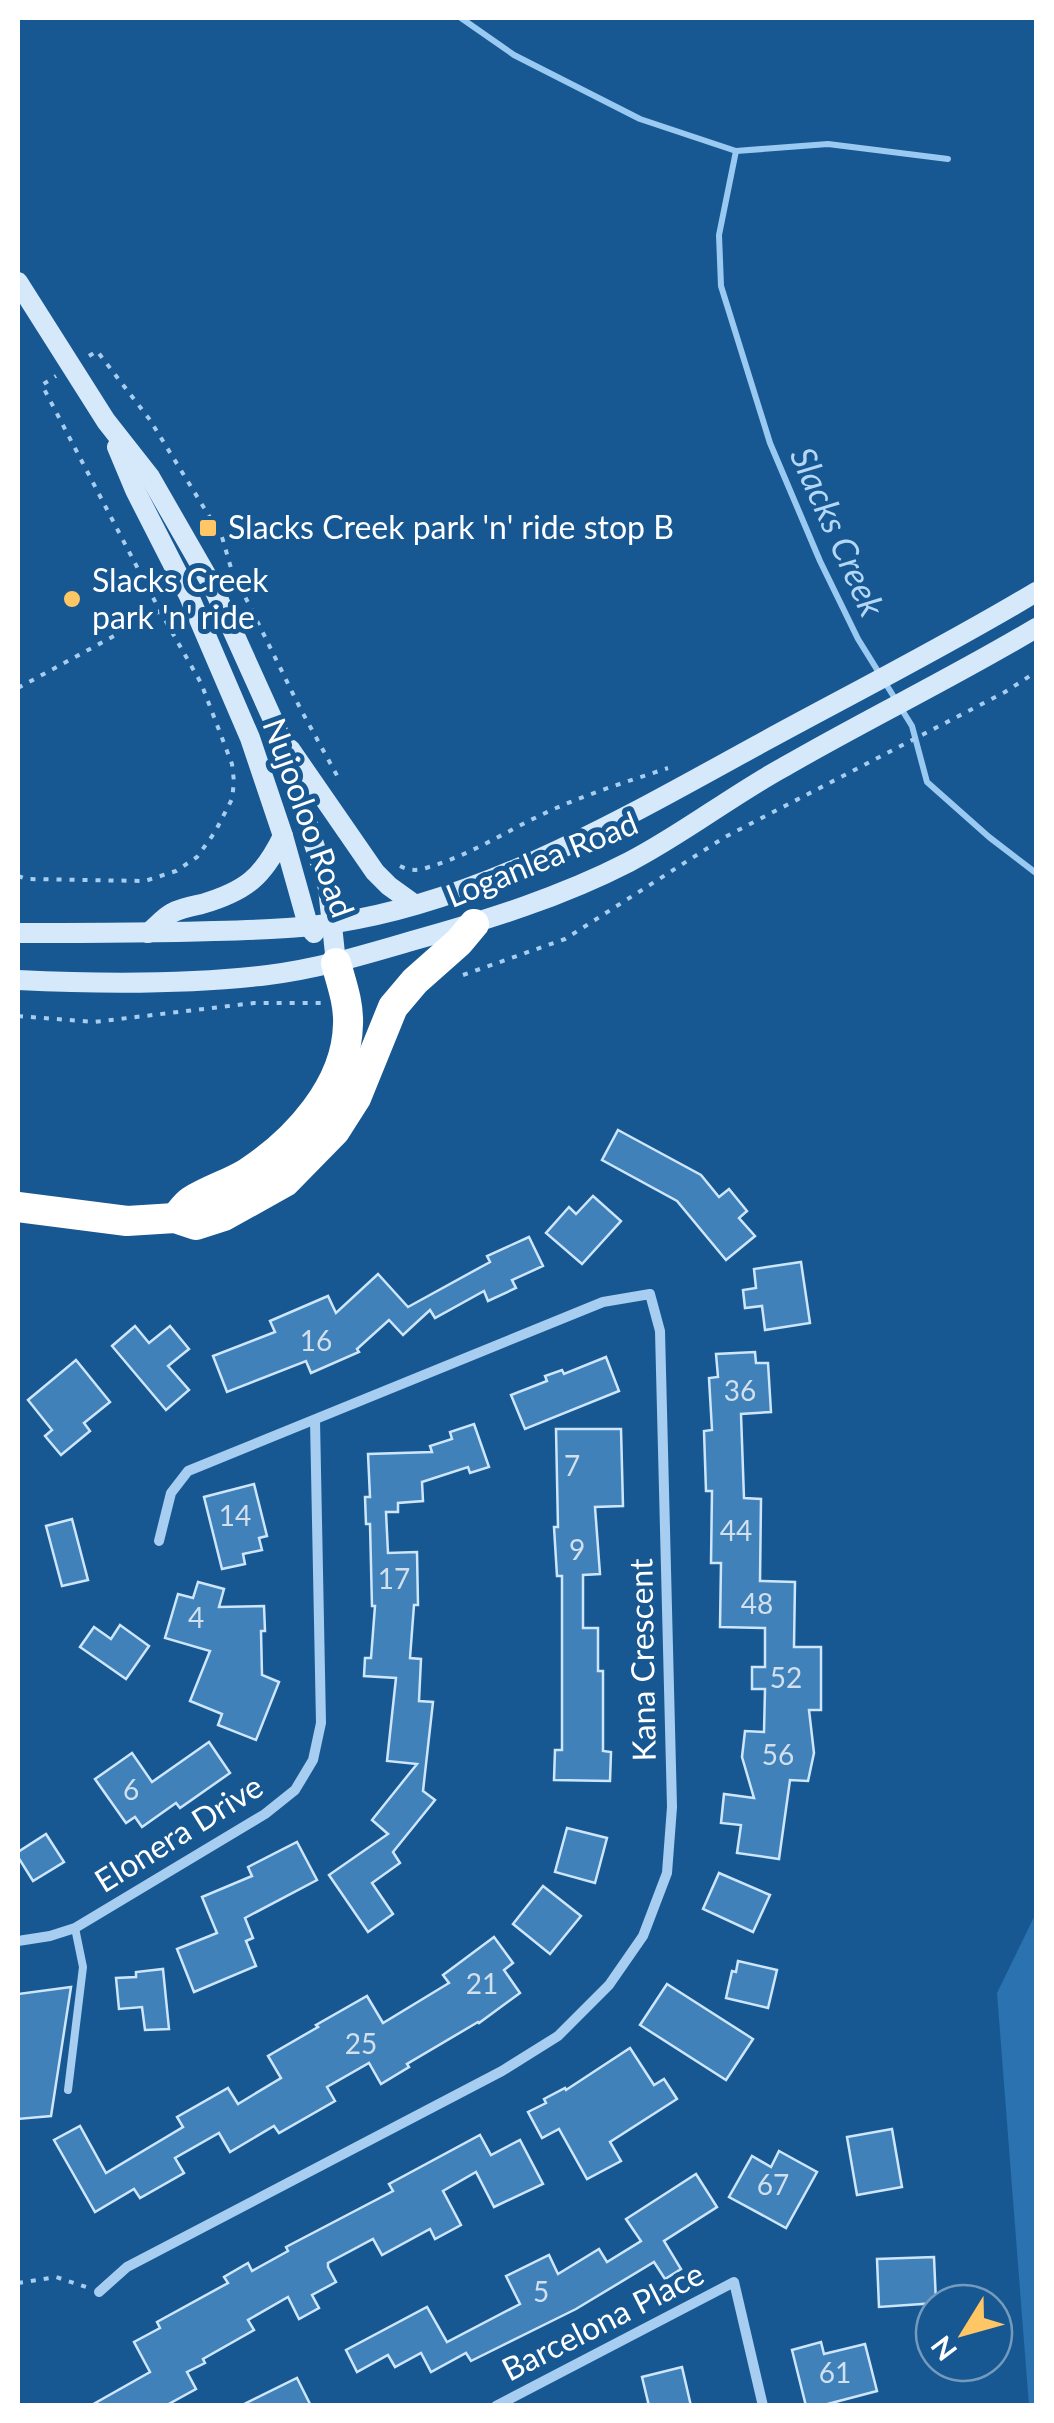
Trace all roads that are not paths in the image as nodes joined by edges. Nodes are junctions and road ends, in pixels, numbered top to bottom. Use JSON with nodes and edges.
{"nodes":[{"id":1,"x":18,"y":282,"type":"edge"},
{"id":2,"x":106,"y":421,"type":"junction"},
{"id":3,"x":1036,"y":592,"type":"edge"},
{"id":4,"x":1036,"y":628,"type":"edge"},
{"id":5,"x":278,"y":731,"type":"junction"},
{"id":6,"x":283,"y":836,"type":"junction"},
{"id":7,"x":414,"y":904,"type":"junction"},
{"id":8,"x":333,"y":924,"type":"junction"},
{"id":9,"x":474,"y":924,"type":"junction"},
{"id":10,"x":308,"y":925,"type":"junction"},
{"id":11,"x":18,"y":933,"type":"edge"},
{"id":12,"x":148,"y":933,"type":"junction"},
{"id":13,"x":336,"y":963,"type":"junction"},
{"id":14,"x":18,"y":980,"type":"edge"},
{"id":15,"x":18,"y":1207,"type":"edge"},
{"id":16,"x":175,"y":1218,"type":"junction"},
{"id":17,"x":315,"y":1420,"type":"junction"},
{"id":18,"x":159,"y":1541,"type":"dead end"},
{"id":19,"x":75,"y":1928,"type":"junction"},
{"id":20,"x":18,"y":1940,"type":"edge"},
{"id":21,"x":68,"y":2090,"type":"dead end"},
{"id":22,"x":99,"y":2292,"type":"road end"},
{"id":23,"x":496,"y":2406,"type":"edge"},
{"id":24,"x":763,"y":2406,"type":"edge"}],
"edges":[{"from":1,"to":2,"type":"main road","name":"Nujooloo Road"},
{"from":2,"to":5,"type":"main road","name":"Nujooloo Road"},
{"from":2,"to":6,"type":"main road","name":"Nujooloo Road"},
{"from":3,"to":7,"type":"main road","name":"Loganlea Road"},
{"from":4,"to":9,"type":"main road","name":"Loganlea Road"},
{"from":5,"to":7,"type":"main road"},
{"from":5,"to":8,"type":"main road","name":"Nujooloo Road"},
{"from":6,"to":10,"type":"main road","name":"Nujooloo Road"},
{"from":6,"to":12,"type":"main road"},
{"from":7,"to":8,"type":"main road","name":"Loganlea Road"},
{"from":8,"to":10,"type":"main road","name":"Loganlea Road"},
{"from":8,"to":13,"type":"main road","name":"Nujooloo Road"},
{"from":9,"to":13,"type":"main road","name":"Loganlea Road"},
{"from":9,"to":16,"type":"highway"},
{"from":10,"to":12,"type":"main road","name":"Loganlea Road"},
{"from":10,"to":13,"type":"main road","name":"Nujooloo Road"},
{"from":11,"to":12,"type":"main road","name":"Loganlea Road"},
{"from":13,"to":14,"type":"main road","name":"Loganlea Road"},
{"from":13,"to":16,"type":"highway"},
{"from":15,"to":16,"type":"highway"},
{"from":17,"to":18,"type":"street","name":"Kana Crescent"},
{"from":17,"to":19,"type":"street","name":"Elonera Drive"},
{"from":17,"to":22,"type":"street","name":"Kana Crescent"},
{"from":19,"to":20,"type":"street","name":"Elonera Drive"},
{"from":19,"to":21,"type":"lane"},
{"from":23,"to":24,"type":"street","name":"Barcelona Place"}]}
